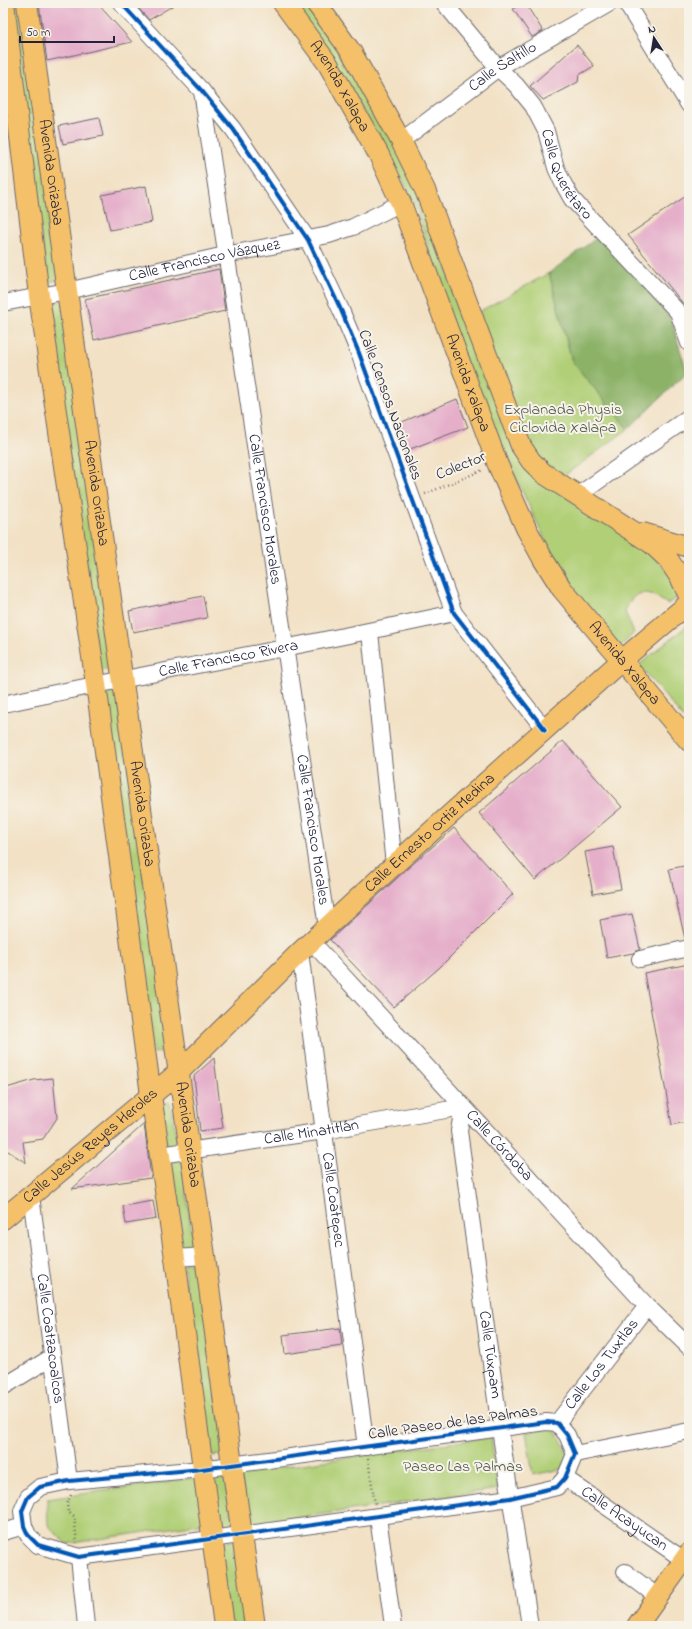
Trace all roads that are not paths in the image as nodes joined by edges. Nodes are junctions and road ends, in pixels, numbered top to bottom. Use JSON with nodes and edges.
{"nodes":[{"id":1,"x":4,"y":3,"type":"edge"},
{"id":2,"x":27,"y":3,"type":"edge"},
{"id":3,"x":121,"y":3,"type":"edge"},
{"id":4,"x":283,"y":3,"type":"edge"},
{"id":5,"x":444,"y":3,"type":"edge"},
{"id":6,"x":610,"y":3,"type":"edge"},
{"id":7,"x":626,"y":3,"type":"edge"},
{"id":8,"x":322,"y":5,"type":"edge"},
{"id":9,"x":498,"y":68,"type":"junction"},
{"id":10,"x":202,"y":91,"type":"junction"},
{"id":11,"x":689,"y":105,"type":"edge"},
{"id":12,"x":401,"y":141,"type":"junction"},
{"id":13,"x":401,"y":203,"type":"junction"},
{"id":14,"x":308,"y":240,"type":"junction"},
{"id":15,"x":226,"y":255,"type":"junction"},
{"id":16,"x":67,"y":291,"type":"junction"},
{"id":17,"x":39,"y":296,"type":"junction"},
{"id":18,"x":3,"y":303,"type":"edge"},
{"id":19,"x":689,"y":343,"type":"edge"},
{"id":20,"x":689,"y":417,"type":"edge"},
{"id":21,"x":577,"y":496,"type":"junction"},
{"id":22,"x":627,"y":529,"type":"junction"},
{"id":23,"x":689,"y":546,"type":"edge"},
{"id":24,"x":689,"y":596,"type":"edge"},
{"id":25,"x":689,"y":603,"type":"edge"},
{"id":26,"x":454,"y":613,"type":"junction"},
{"id":27,"x":370,"y":632,"type":"junction"},
{"id":28,"x":286,"y":647,"type":"junction"},
{"id":29,"x":621,"y":661,"type":"junction"},
{"id":30,"x":124,"y":679,"type":"junction"},
{"id":31,"x":96,"y":684,"type":"junction"},
{"id":32,"x":3,"y":704,"type":"edge"},
{"id":33,"x":545,"y":730,"type":"junction"},
{"id":34,"x":689,"y":741,"type":"edge"},
{"id":35,"x":394,"y":865,"type":"junction"},
{"id":36,"x":327,"y":927,"type":"junction"},
{"id":37,"x":305,"y":946,"type":"junction"},
{"id":38,"x":689,"y":948,"type":"edge"},
{"id":39,"x":640,"y":959,"type":"dead end"},
{"id":40,"x":178,"y":1072,"type":"junction"},
{"id":41,"x":150,"y":1096,"type":"junction"},
{"id":42,"x":463,"y":1107,"type":"junction"},
{"id":43,"x":324,"y":1131,"type":"junction"},
{"id":44,"x":190,"y":1151,"type":"junction"},
{"id":45,"x":160,"y":1155,"type":"junction"},
{"id":46,"x":30,"y":1196,"type":"junction"},
{"id":47,"x":3,"y":1220,"type":"edge"},
{"id":48,"x":206,"y":1256,"type":"junction"},
{"id":49,"x":175,"y":1258,"type":"junction"},
{"id":50,"x":647,"y":1306,"type":"junction"},
{"id":51,"x":689,"y":1347,"type":"edge"},
{"id":52,"x":52,"y":1357,"type":"junction"},
{"id":53,"x":3,"y":1387,"type":"edge"},
{"id":54,"x":558,"y":1423,"type":"junction"},
{"id":55,"x":500,"y":1428,"type":"junction"},
{"id":56,"x":689,"y":1431,"type":"edge"},
{"id":57,"x":366,"y":1447,"type":"junction"},
{"id":58,"x":575,"y":1454,"type":"junction"},
{"id":59,"x":232,"y":1465,"type":"junction"},
{"id":60,"x":202,"y":1469,"type":"junction"},
{"id":61,"x":565,"y":1478,"type":"junction"},
{"id":62,"x":69,"y":1481,"type":"junction"},
{"id":63,"x":510,"y":1498,"type":"junction"},
{"id":64,"x":378,"y":1517,"type":"junction"},
{"id":65,"x":24,"y":1526,"type":"junction"},
{"id":66,"x":3,"y":1532,"type":"edge"},
{"id":67,"x":242,"y":1534,"type":"junction"},
{"id":68,"x":212,"y":1538,"type":"junction"},
{"id":69,"x":79,"y":1557,"type":"junction"},
{"id":70,"x":686,"y":1557,"type":"edge"},
{"id":71,"x":625,"y":1572,"type":"dead end"},
{"id":72,"x":658,"y":1597,"type":"junction"},
{"id":73,"x":86,"y":1626,"type":"edge"},
{"id":74,"x":224,"y":1626,"type":"edge"},
{"id":75,"x":255,"y":1626,"type":"edge"},
{"id":76,"x":393,"y":1626,"type":"edge"},
{"id":77,"x":530,"y":1626,"type":"edge"},
{"id":78,"x":636,"y":1626,"type":"edge"}],
"edges":[{"from":1,"to":17,"type":"main road","name":"Avenida Orizaba"},
{"from":2,"to":16,"type":"main road","name":"Avenida Orizaba"},
{"from":3,"to":10,"type":"street","name":"Calle Censos Nacionales"},
{"from":4,"to":13,"type":"main road","name":"Avenida Xalapa"},
{"from":5,"to":9,"type":"street","name":"Calle Querétaro"},
{"from":6,"to":9,"type":"street","name":"Calle Saltillo"},
{"from":7,"to":11,"type":"street"},
{"from":8,"to":12,"type":"main road","name":"Avenida Xalapa"},
{"from":9,"to":12,"type":"street","name":"Calle Saltillo"},
{"from":9,"to":19,"type":"street","name":"Calle Querétaro"},
{"from":10,"to":14,"type":"street","name":"Calle Censos Nacionales"},
{"from":10,"to":15,"type":"street","name":"Calle Francisco Morales"},
{"from":12,"to":21,"type":"main road","name":"Avenida Xalapa"},
{"from":13,"to":14,"type":"street","name":"Calle Francisco Vázquez"},
{"from":13,"to":29,"type":"main road","name":"Avenida Xalapa"},
{"from":14,"to":15,"type":"street","name":"Calle Francisco Vázquez"},
{"from":14,"to":26,"type":"street","name":"Calle Censos Nacionales"},
{"from":15,"to":16,"type":"street","name":"Calle Francisco Vázquez"},
{"from":15,"to":28,"type":"street","name":"Calle Francisco Morales"},
{"from":16,"to":17,"type":"street","name":"Calle Francisco Vázquez"},
{"from":16,"to":30,"type":"main road","name":"Avenida Orizaba"},
{"from":17,"to":18,"type":"street","name":"Calle Francisco Vázquez"},
{"from":17,"to":31,"type":"main road","name":"Avenida Orizaba"},
{"from":20,"to":21,"type":"street"},
{"from":21,"to":22,"type":"main road","name":"Avenida Xalapa"},
{"from":22,"to":23,"type":"main road"},
{"from":22,"to":24,"type":"main road","name":"Avenida Xalapa"},
{"from":25,"to":29,"type":"main road","name":"Calle Ernesto Ortiz Medina"},
{"from":26,"to":27,"type":"street","name":"Calle Francisco Rivera"},
{"from":26,"to":33,"type":"street","name":"Calle Censos Nacionales"},
{"from":27,"to":28,"type":"street","name":"Calle Francisco Rivera"},
{"from":27,"to":35,"type":"street"},
{"from":28,"to":30,"type":"street","name":"Calle Francisco Rivera"},
{"from":28,"to":36,"type":"street","name":"Calle Francisco Morales"},
{"from":29,"to":33,"type":"main road","name":"Calle Ernesto Ortiz Medina"},
{"from":29,"to":34,"type":"main road","name":"Avenida Xalapa"},
{"from":30,"to":31,"type":"street","name":"Calle Francisco Rivera"},
{"from":30,"to":40,"type":"main road","name":"Avenida Orizaba"},
{"from":31,"to":32,"type":"street","name":"Calle Francisco Rivera"},
{"from":31,"to":41,"type":"main road","name":"Avenida Orizaba"},
{"from":33,"to":35,"type":"main road","name":"Calle Ernesto Ortiz Medina"},
{"from":35,"to":36,"type":"main road","name":"Calle Ernesto Ortiz Medina"},
{"from":36,"to":37,"type":"main road","name":"Calle Ernesto Ortiz Medina"},
{"from":37,"to":40,"type":"main road","name":"Calle Ernesto Ortiz Medina"},
{"from":37,"to":42,"type":"street","name":"Calle Córdoba"},
{"from":37,"to":43,"type":"street","name":"Calle Coatepec"},
{"from":38,"to":39,"type":"street"},
{"from":40,"to":41,"type":"main road","name":"Calle Jesús Reyes Heroles"},
{"from":40,"to":44,"type":"main road","name":"Avenida Orizaba"},
{"from":41,"to":45,"type":"main road","name":"Avenida Orizaba"},
{"from":41,"to":46,"type":"main road","name":"Calle Jesús Reyes Heroles"},
{"from":42,"to":43,"type":"street","name":"Calle Minatitlán"},
{"from":42,"to":50,"type":"street","name":"Calle Córdoba"},
{"from":42,"to":55,"type":"street","name":"Calle Túxpam"},
{"from":43,"to":44,"type":"street","name":"Calle Minatitlán"},
{"from":43,"to":57,"type":"street","name":"Calle Coatepec"},
{"from":44,"to":45,"type":"street","name":"Calle Minatitlán"},
{"from":44,"to":48,"type":"main road","name":"Avenida Orizaba"},
{"from":45,"to":49,"type":"main road","name":"Avenida Orizaba"},
{"from":46,"to":47,"type":"main road","name":"Calle Jesús Reyes Heroles"},
{"from":46,"to":52,"type":"street","name":"Calle Coatzacoalcos"},
{"from":48,"to":49,"type":"street"},
{"from":48,"to":59,"type":"main road","name":"Avenida Orizaba"},
{"from":49,"to":60,"type":"main road","name":"Avenida Orizaba"},
{"from":50,"to":51,"type":"street","name":"Calle Córdoba"},
{"from":50,"to":54,"type":"street","name":"Calle Los Tuxtlas"},
{"from":52,"to":53,"type":"street"},
{"from":52,"to":62,"type":"street","name":"Calle Coatzacoalcos"},
{"from":54,"to":55,"type":"street","name":"Calle Paseo de las Palmas"},
{"from":54,"to":58,"type":"street","name":"Calle Paseo de las Palmas"},
{"from":55,"to":57,"type":"street","name":"Calle Paseo de las Palmas"},
{"from":55,"to":63,"type":"street","name":"Calle Túxpam"},
{"from":56,"to":58,"type":"street"},
{"from":57,"to":59,"type":"street","name":"Calle Paseo de las Palmas"},
{"from":58,"to":61,"type":"street"},
{"from":59,"to":60,"type":"street","name":"Calle Paseo de las Palmas"},
{"from":59,"to":67,"type":"main road","name":"Avenida Orizaba"},
{"from":60,"to":62,"type":"street","name":"Calle Paseo de las Palmas"},
{"from":60,"to":68,"type":"main road","name":"Avenida Orizaba"},
{"from":61,"to":63,"type":"street"},
{"from":61,"to":70,"type":"street","name":"Calle Acayucan"},
{"from":62,"to":65,"type":"street","name":"Calle Paseo de las Palmas"},
{"from":63,"to":64,"type":"street"},
{"from":63,"to":77,"type":"street","name":"Calle Túxpam"},
{"from":64,"to":67,"type":"street"},
{"from":64,"to":76,"type":"street"},
{"from":65,"to":66,"type":"street"},
{"from":65,"to":69,"type":"street"},
{"from":67,"to":68,"type":"street"},
{"from":67,"to":75,"type":"main road","name":"Avenida Orizaba"},
{"from":68,"to":69,"type":"street"},
{"from":68,"to":74,"type":"main road","name":"Avenida Orizaba"},
{"from":69,"to":73,"type":"street"},
{"from":70,"to":72,"type":"main road"},
{"from":71,"to":72,"type":"street"},
{"from":72,"to":78,"type":"main road"}]}
